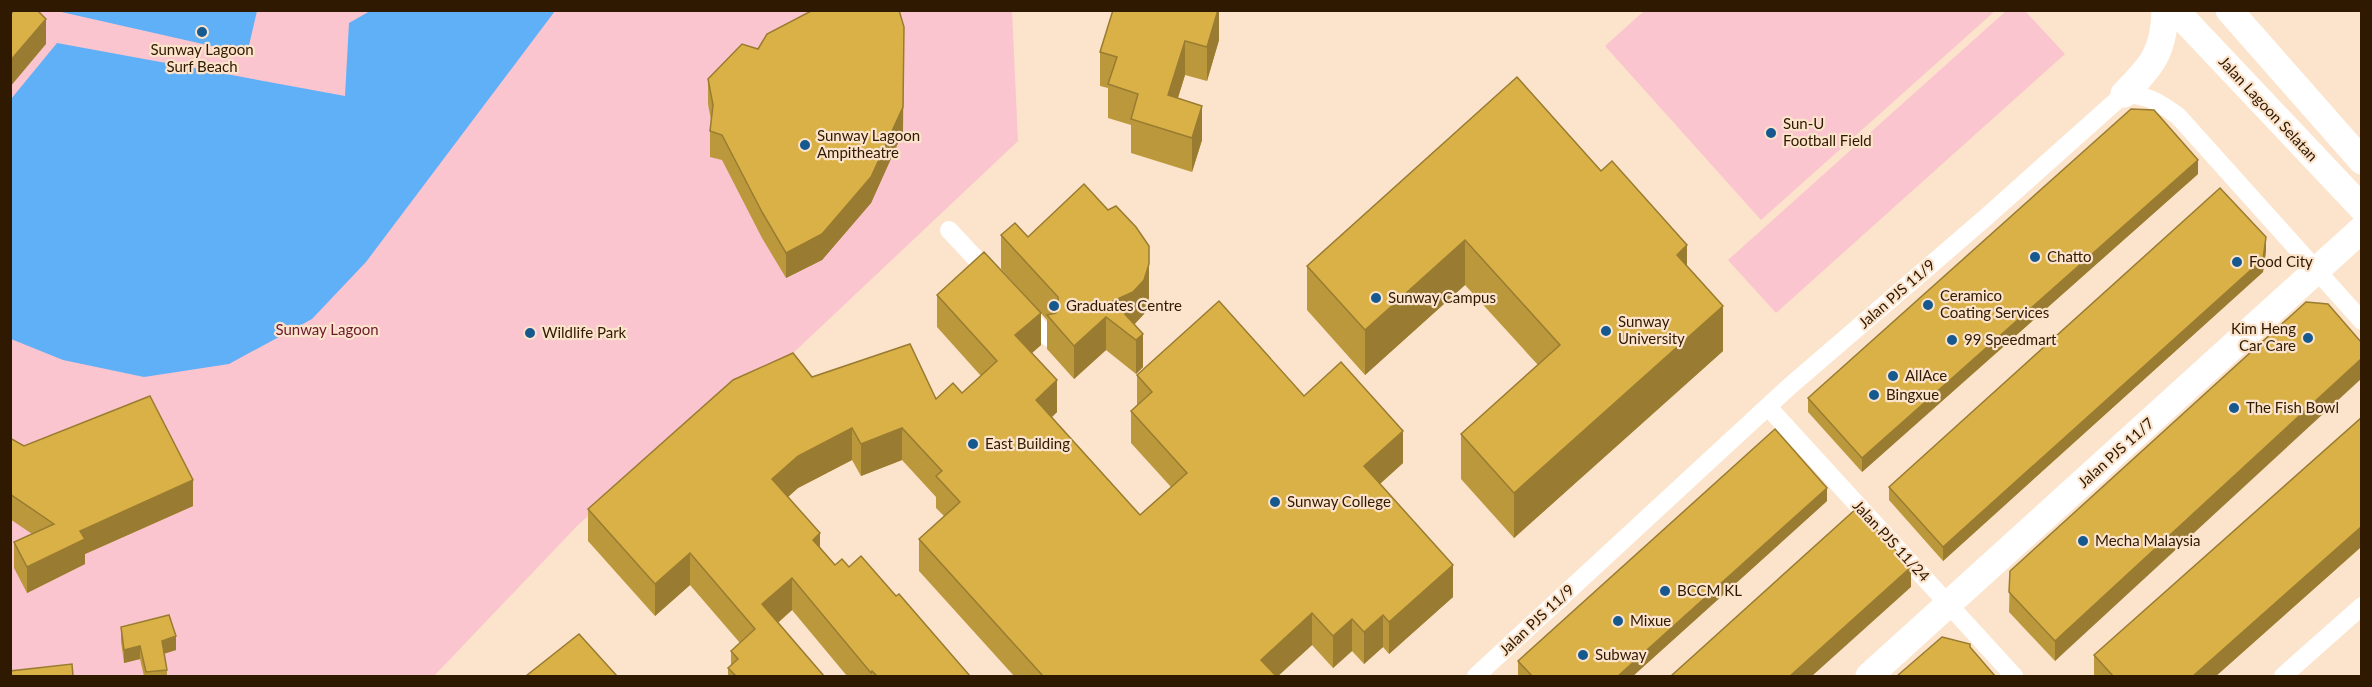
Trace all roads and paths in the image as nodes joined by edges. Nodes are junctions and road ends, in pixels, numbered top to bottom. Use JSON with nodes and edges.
{"nodes":[{"id":1,"x":2165,"y":10,"type":"edge"},
{"id":2,"x":2175,"y":10,"type":"edge"},
{"id":3,"x":2229,"y":10,"type":"edge"},
{"id":4,"x":2124,"y":94,"type":"junction"},
{"id":5,"x":2361,"y":161,"type":"edge"},
{"id":6,"x":2361,"y":208,"type":"edge"},
{"id":7,"x":2361,"y":229,"type":"edge"},
{"id":8,"x":949,"y":230,"type":"dead end"},
{"id":9,"x":2316,"y":271,"type":"junction"},
{"id":10,"x":2361,"y":321,"type":"edge"},
{"id":11,"x":1049,"y":338,"type":"edge"},
{"id":12,"x":1768,"y":407,"type":"junction"},
{"id":13,"x":1949,"y":605,"type":"junction"},
{"id":14,"x":2361,"y":606,"type":"edge"},
{"id":15,"x":1476,"y":676,"type":"edge"},
{"id":16,"x":1869,"y":676,"type":"edge"},
{"id":17,"x":2014,"y":676,"type":"edge"},
{"id":18,"x":2283,"y":676,"type":"edge"}],
"edges":[{"from":1,"to":4,"type":"street"},
{"from":2,"to":6,"type":"street","name":"Jalan Lagoon Selatan"},
{"from":3,"to":5,"type":"street"},
{"from":4,"to":9,"type":"street"},
{"from":4,"to":12,"type":"street","name":"Jalan PJS 11/9"},
{"from":7,"to":9,"type":"street","name":"Jalan PJS 11/7"},
{"from":8,"to":11,"type":"street"},
{"from":9,"to":10,"type":"street"},
{"from":9,"to":13,"type":"street","name":"Jalan PJS 11/7"},
{"from":12,"to":13,"type":"street","name":"Jalan PJS 11/24"},
{"from":12,"to":15,"type":"street","name":"Jalan PJS 11/9"},
{"from":13,"to":16,"type":"street","name":"Jalan PJS 11/7"},
{"from":13,"to":17,"type":"street","name":"Jalan PJS 11/24"},
{"from":14,"to":18,"type":"street"}]}
